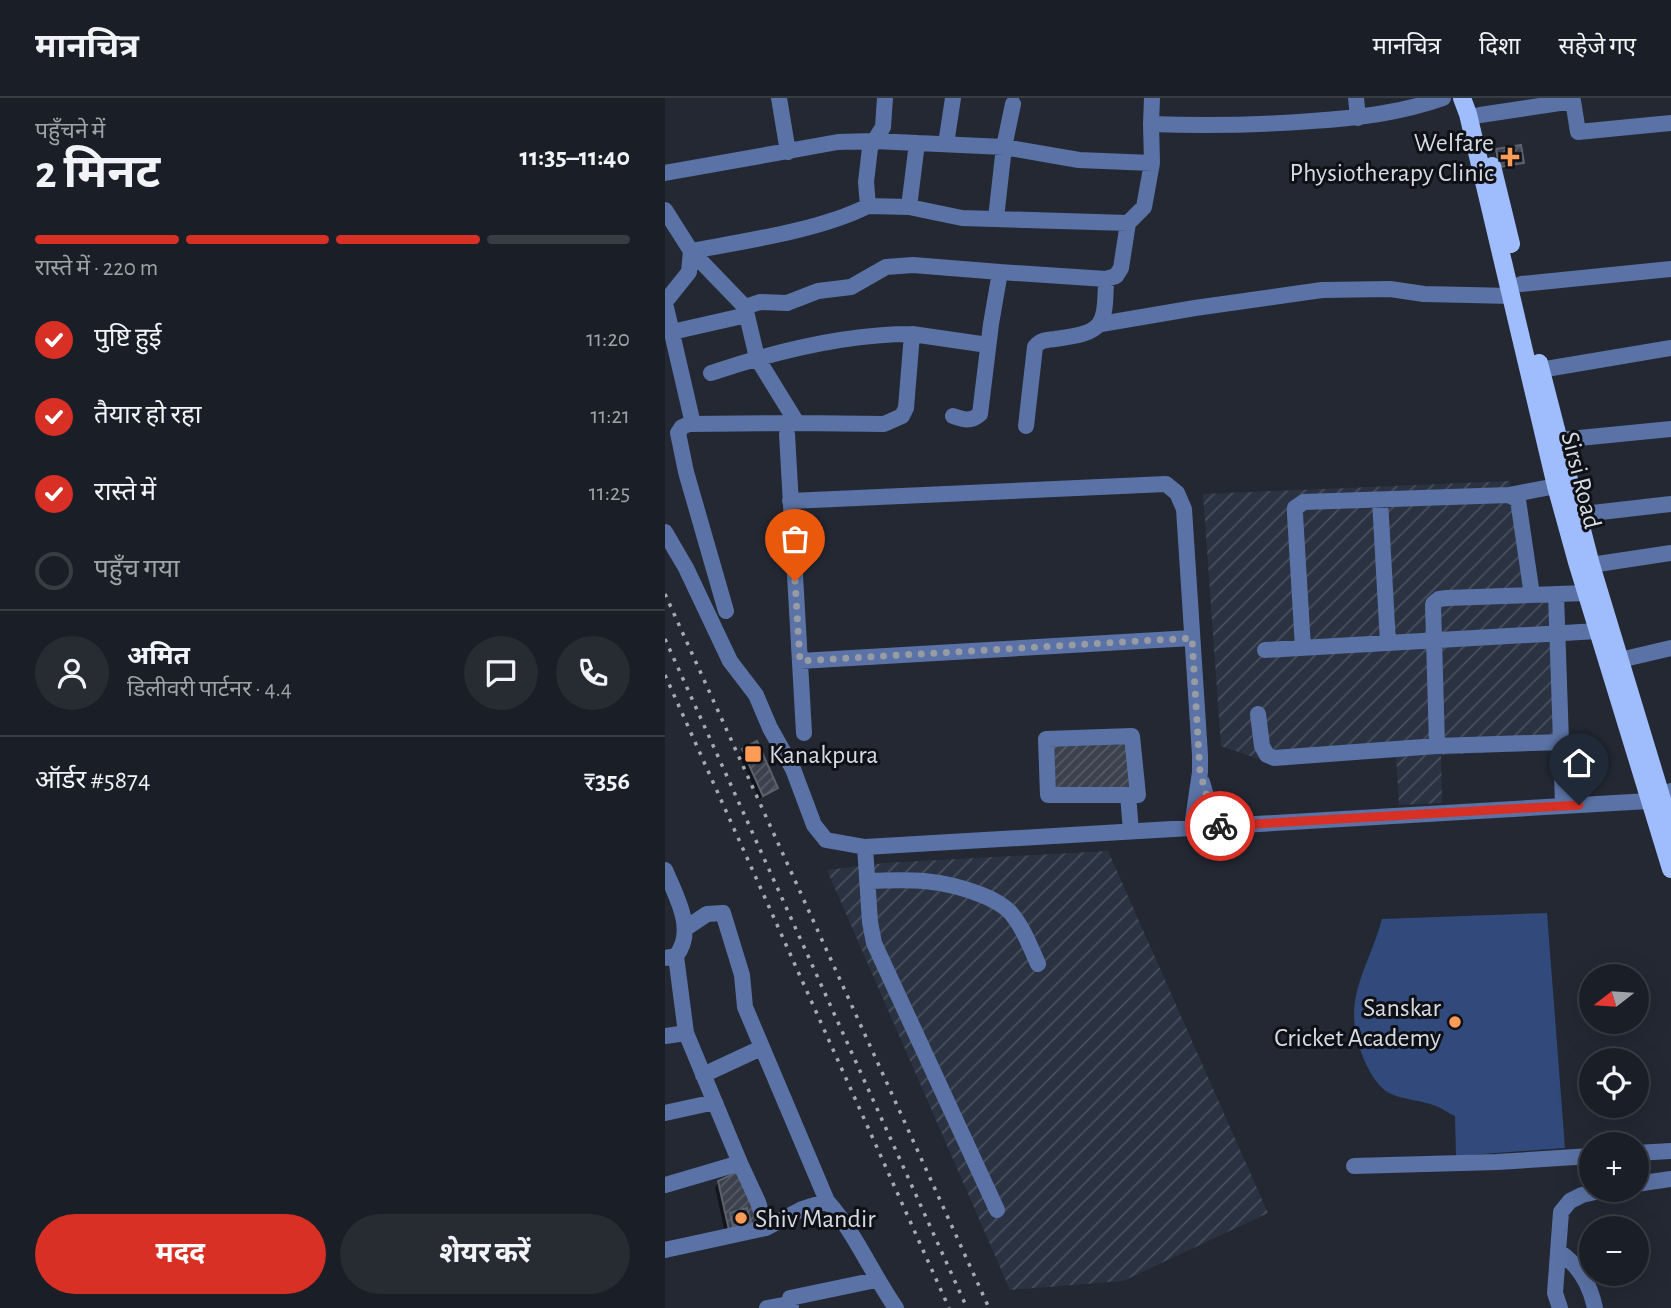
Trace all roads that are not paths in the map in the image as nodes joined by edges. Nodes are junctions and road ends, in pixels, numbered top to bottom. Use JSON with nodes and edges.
{"nodes":[{"id":1,"x":779,"y":98,"type":"edge"},
{"id":2,"x":885,"y":98,"type":"edge"},
{"id":3,"x":953,"y":98,"type":"edge"},
{"id":4,"x":1151,"y":98,"type":"edge"},
{"id":5,"x":1356,"y":98,"type":"edge"},
{"id":6,"x":1443,"y":98,"type":"edge"},
{"id":7,"x":1462,"y":98,"type":"edge"},
{"id":8,"x":1573,"y":99,"type":"edge"},
{"id":9,"x":1013,"y":104,"type":"dead end"},
{"id":10,"x":1477,"y":107,"type":"edge"},
{"id":11,"x":1358,"y":118,"type":"junction"},
{"id":12,"x":1671,"y":123,"type":"edge"},
{"id":13,"x":1151,"y":124,"type":"junction"},
{"id":14,"x":874,"y":141,"type":"junction"},
{"id":15,"x":917,"y":143,"type":"junction"},
{"id":16,"x":946,"y":145,"type":"junction"},
{"id":17,"x":1005,"y":148,"type":"junction"},
{"id":18,"x":788,"y":152,"type":"junction"},
{"id":19,"x":1152,"y":163,"type":"junction"},
{"id":20,"x":665,"y":173,"type":"edge"},
{"id":21,"x":869,"y":206,"type":"junction"},
{"id":22,"x":909,"y":207,"type":"junction"},
{"id":23,"x":665,"y":210,"type":"edge"},
{"id":24,"x":996,"y":218,"type":"junction"},
{"id":25,"x":1128,"y":223,"type":"junction"},
{"id":26,"x":691,"y":251,"type":"junction"},
{"id":27,"x":1671,"y":269,"type":"edge"},
{"id":28,"x":1000,"y":272,"type":"junction"},
{"id":29,"x":1106,"y":279,"type":"junction"},
{"id":30,"x":1516,"y":290,"type":"junction"},
{"id":31,"x":665,"y":303,"type":"edge"},
{"id":32,"x":746,"y":311,"type":"junction"},
{"id":33,"x":1101,"y":324,"type":"junction"},
{"id":34,"x":672,"y":332,"type":"junction"},
{"id":35,"x":912,"y":334,"type":"junction"},
{"id":36,"x":988,"y":345,"type":"junction"},
{"id":37,"x":1671,"y":348,"type":"edge"},
{"id":38,"x":757,"y":358,"type":"junction"},
{"id":39,"x":1540,"y":370,"type":"junction"},
{"id":40,"x":711,"y":373,"type":"dead end"},
{"id":41,"x":953,"y":416,"type":"dead end"},
{"id":42,"x":693,"y":424,"type":"junction"},
{"id":43,"x":1026,"y":426,"type":"dead end"},
{"id":44,"x":792,"y":429,"type":"junction"},
{"id":45,"x":1671,"y":429,"type":"edge"},
{"id":46,"x":1559,"y":440,"type":"junction"},
{"id":47,"x":1556,"y":486,"type":"junction"},
{"id":48,"x":1509,"y":495,"type":"junction"},
{"id":49,"x":1380,"y":500,"type":"junction"},
{"id":50,"x":790,"y":501,"type":"junction"},
{"id":51,"x":1671,"y":504,"type":"edge"},
{"id":52,"x":1571,"y":515,"type":"junction"},
{"id":53,"x":665,"y":532,"type":"edge"},
{"id":54,"x":1671,"y":553,"type":"edge"},
{"id":55,"x":1591,"y":565,"type":"junction"},
{"id":56,"x":1587,"y":593,"type":"junction"},
{"id":57,"x":1556,"y":594,"type":"junction"},
{"id":58,"x":1532,"y":596,"type":"junction"},
{"id":59,"x":726,"y":611,"type":"dead end"},
{"id":60,"x":1598,"y":631,"type":"junction"},
{"id":61,"x":1557,"y":634,"type":"junction"},
{"id":62,"x":1192,"y":638,"type":"junction"},
{"id":63,"x":1434,"y":642,"type":"junction"},
{"id":64,"x":1388,"y":643,"type":"junction"},
{"id":65,"x":1303,"y":648,"type":"junction"},
{"id":66,"x":1671,"y":648,"type":"edge"},
{"id":67,"x":1265,"y":650,"type":"dead end"},
{"id":68,"x":1620,"y":660,"type":"junction"},
{"id":69,"x":800,"y":661,"type":"junction"},
{"id":70,"x":1258,"y":714,"type":"dead end"},
{"id":71,"x":804,"y":733,"type":"dead end"},
{"id":72,"x":1561,"y":741,"type":"junction"},
{"id":73,"x":1437,"y":746,"type":"junction"},
{"id":74,"x":1200,"y":772,"type":"junction"},
{"id":75,"x":1128,"y":795,"type":"junction"},
{"id":76,"x":1660,"y":796,"type":"edge"},
{"id":77,"x":1563,"y":805,"type":"junction"},
{"id":78,"x":1215,"y":826,"type":"junction"},
{"id":79,"x":1192,"y":827,"type":"junction"},
{"id":80,"x":1671,"y":830,"type":"edge"},
{"id":81,"x":1131,"y":831,"type":"junction"},
{"id":82,"x":865,"y":847,"type":"junction"},
{"id":83,"x":1671,"y":869,"type":"edge"},
{"id":84,"x":665,"y":870,"type":"edge"},
{"id":85,"x":869,"y":881,"type":"junction"},
{"id":86,"x":686,"y":928,"type":"junction"},
{"id":87,"x":670,"y":957,"type":"edge"},
{"id":88,"x":1038,"y":964,"type":"dead end"},
{"id":89,"x":685,"y":1033,"type":"junction"},
{"id":90,"x":665,"y":1036,"type":"edge"},
{"id":91,"x":761,"y":1048,"type":"junction"},
{"id":92,"x":703,"y":1075,"type":"junction"},
{"id":93,"x":715,"y":1102,"type":"junction"},
{"id":94,"x":665,"y":1114,"type":"edge"},
{"id":95,"x":1671,"y":1151,"type":"edge"},
{"id":96,"x":1649,"y":1152,"type":"edge"},
{"id":97,"x":1579,"y":1157,"type":"edge"},
{"id":98,"x":740,"y":1163,"type":"junction"},
{"id":99,"x":1354,"y":1166,"type":"dead end"},
{"id":100,"x":1671,"y":1179,"type":"edge"},
{"id":101,"x":1649,"y":1182,"type":"edge"},
{"id":102,"x":665,"y":1185,"type":"edge"},
{"id":103,"x":1579,"y":1196,"type":"edge"},
{"id":104,"x":827,"y":1201,"type":"junction"},
{"id":105,"x":997,"y":1210,"type":"dead end"},
{"id":106,"x":766,"y":1228,"type":"junction"},
{"id":107,"x":665,"y":1250,"type":"edge"},
{"id":108,"x":1558,"y":1251,"type":"junction"},
{"id":109,"x":876,"y":1280,"type":"junction"},
{"id":110,"x":790,"y":1306,"type":"edge"},
{"id":111,"x":767,"y":1308,"type":"edge"},
{"id":112,"x":896,"y":1308,"type":"edge"},
{"id":113,"x":1560,"y":1308,"type":"edge"},
{"id":114,"x":1595,"y":1308,"type":"edge"}],
"edges":[{"from":1,"to":18,"type":"street"},
{"from":2,"to":14,"type":"street"},
{"from":3,"to":16,"type":"street"},
{"from":4,"to":13,"type":"street"},
{"from":5,"to":11,"type":"street"},
{"from":6,"to":11,"type":"street"},
{"from":7,"to":30,"type":"main road","name":"Sirsi Road"},
{"from":8,"to":10,"type":"street"},
{"from":8,"to":12,"type":"street"},
{"from":9,"to":17,"type":"street"},
{"from":10,"to":30,"type":"main road","name":"Sirsi Road"},
{"from":11,"to":13,"type":"street"},
{"from":13,"to":19,"type":"street"},
{"from":14,"to":15,"type":"street"},
{"from":14,"to":18,"type":"street"},
{"from":14,"to":21,"type":"street"},
{"from":15,"to":16,"type":"street"},
{"from":15,"to":22,"type":"street"},
{"from":16,"to":17,"type":"street"},
{"from":17,"to":19,"type":"street"},
{"from":17,"to":24,"type":"street"},
{"from":18,"to":20,"type":"street"},
{"from":19,"to":25,"type":"street"},
{"from":21,"to":22,"type":"street"},
{"from":21,"to":26,"type":"street"},
{"from":22,"to":24,"type":"street"},
{"from":23,"to":26,"type":"street"},
{"from":24,"to":25,"type":"street"},
{"from":25,"to":29,"type":"street"},
{"from":26,"to":31,"type":"street"},
{"from":26,"to":32,"type":"street"},
{"from":27,"to":30,"type":"street"},
{"from":28,"to":29,"type":"street"},
{"from":28,"to":32,"type":"street"},
{"from":28,"to":36,"type":"street"},
{"from":29,"to":33,"type":"street"},
{"from":30,"to":33,"type":"street"},
{"from":30,"to":39,"type":"main road","name":"Sirsi Road"},
{"from":30,"to":47,"type":"main road","name":"Sirsi Road"},
{"from":31,"to":34,"type":"street"},
{"from":32,"to":34,"type":"street"},
{"from":32,"to":38,"type":"street"},
{"from":33,"to":43,"type":"street"},
{"from":34,"to":42,"type":"street"},
{"from":35,"to":36,"type":"street"},
{"from":35,"to":38,"type":"street"},
{"from":35,"to":44,"type":"street"},
{"from":36,"to":41,"type":"street"},
{"from":37,"to":39,"type":"street"},
{"from":38,"to":40,"type":"street"},
{"from":38,"to":44,"type":"street"},
{"from":39,"to":46,"type":"main road","name":"Sirsi Road"},
{"from":42,"to":44,"type":"street"},
{"from":42,"to":59,"type":"street"},
{"from":44,"to":50,"type":"street"},
{"from":45,"to":46,"type":"street"},
{"from":46,"to":52,"type":"main road","name":"Sirsi Road"},
{"from":47,"to":48,"type":"street"},
{"from":47,"to":52,"type":"main road","name":"Sirsi Road"},
{"from":48,"to":49,"type":"street"},
{"from":48,"to":58,"type":"street"},
{"from":49,"to":64,"type":"street"},
{"from":49,"to":65,"type":"street"},
{"from":50,"to":62,"type":"street"},
{"from":50,"to":69,"type":"street"},
{"from":51,"to":52,"type":"street"},
{"from":52,"to":55,"type":"main road","name":"Sirsi Road"},
{"from":52,"to":56,"type":"main road","name":"Sirsi Road"},
{"from":53,"to":82,"type":"street"},
{"from":54,"to":55,"type":"street"},
{"from":55,"to":68,"type":"main road","name":"Sirsi Road"},
{"from":56,"to":57,"type":"street"},
{"from":56,"to":60,"type":"main road","name":"Sirsi Road"},
{"from":57,"to":58,"type":"street"},
{"from":57,"to":61,"type":"street"},
{"from":58,"to":63,"type":"street"},
{"from":60,"to":61,"type":"street"},
{"from":60,"to":76,"type":"main road","name":"Sirsi Road"},
{"from":61,"to":63,"type":"street"},
{"from":61,"to":72,"type":"street"},
{"from":62,"to":69,"type":"street"},
{"from":62,"to":74,"type":"street"},
{"from":63,"to":64,"type":"street"},
{"from":63,"to":73,"type":"street"},
{"from":64,"to":65,"type":"street"},
{"from":65,"to":67,"type":"street"},
{"from":66,"to":68,"type":"street"},
{"from":68,"to":76,"type":"main road","name":"Sirsi Road"},
{"from":69,"to":71,"type":"street"},
{"from":70,"to":73,"type":"street"},
{"from":72,"to":73,"type":"street"},
{"from":72,"to":77,"type":"street"},
{"from":74,"to":78,"type":"street"},
{"from":74,"to":79,"type":"street"},
{"from":75,"to":75,"type":"street"},
{"from":75,"to":81,"type":"street"},
{"from":76,"to":77,"type":"street"},
{"from":76,"to":80,"type":"main road","name":"Sirsi Road"},
{"from":76,"to":83,"type":"main road","name":"Sirsi Road"},
{"from":77,"to":78,"type":"street"},
{"from":78,"to":79,"type":"street"},
{"from":79,"to":81,"type":"street"},
{"from":81,"to":82,"type":"street"},
{"from":82,"to":85,"type":"street"},
{"from":84,"to":86,"type":"street"},
{"from":85,"to":88,"type":"street"},
{"from":85,"to":105,"type":"street"},
{"from":86,"to":87,"type":"street"},
{"from":86,"to":91,"type":"street"},
{"from":87,"to":89,"type":"street"},
{"from":89,"to":90,"type":"street"},
{"from":89,"to":92,"type":"street"},
{"from":91,"to":92,"type":"street"},
{"from":91,"to":104,"type":"street"},
{"from":92,"to":93,"type":"street"},
{"from":93,"to":94,"type":"street"},
{"from":93,"to":98,"type":"street"},
{"from":95,"to":96,"type":"street"},
{"from":97,"to":99,"type":"street"},
{"from":98,"to":102,"type":"street"},
{"from":98,"to":106,"type":"street"},
{"from":100,"to":101,"type":"street"},
{"from":103,"to":108,"type":"street"},
{"from":104,"to":106,"type":"street"},
{"from":104,"to":109,"type":"street"},
{"from":106,"to":107,"type":"street"},
{"from":108,"to":113,"type":"street"},
{"from":108,"to":114,"type":"street"},
{"from":109,"to":110,"type":"street"},
{"from":109,"to":112,"type":"street"},
{"from":110,"to":111,"type":"street"}]}
